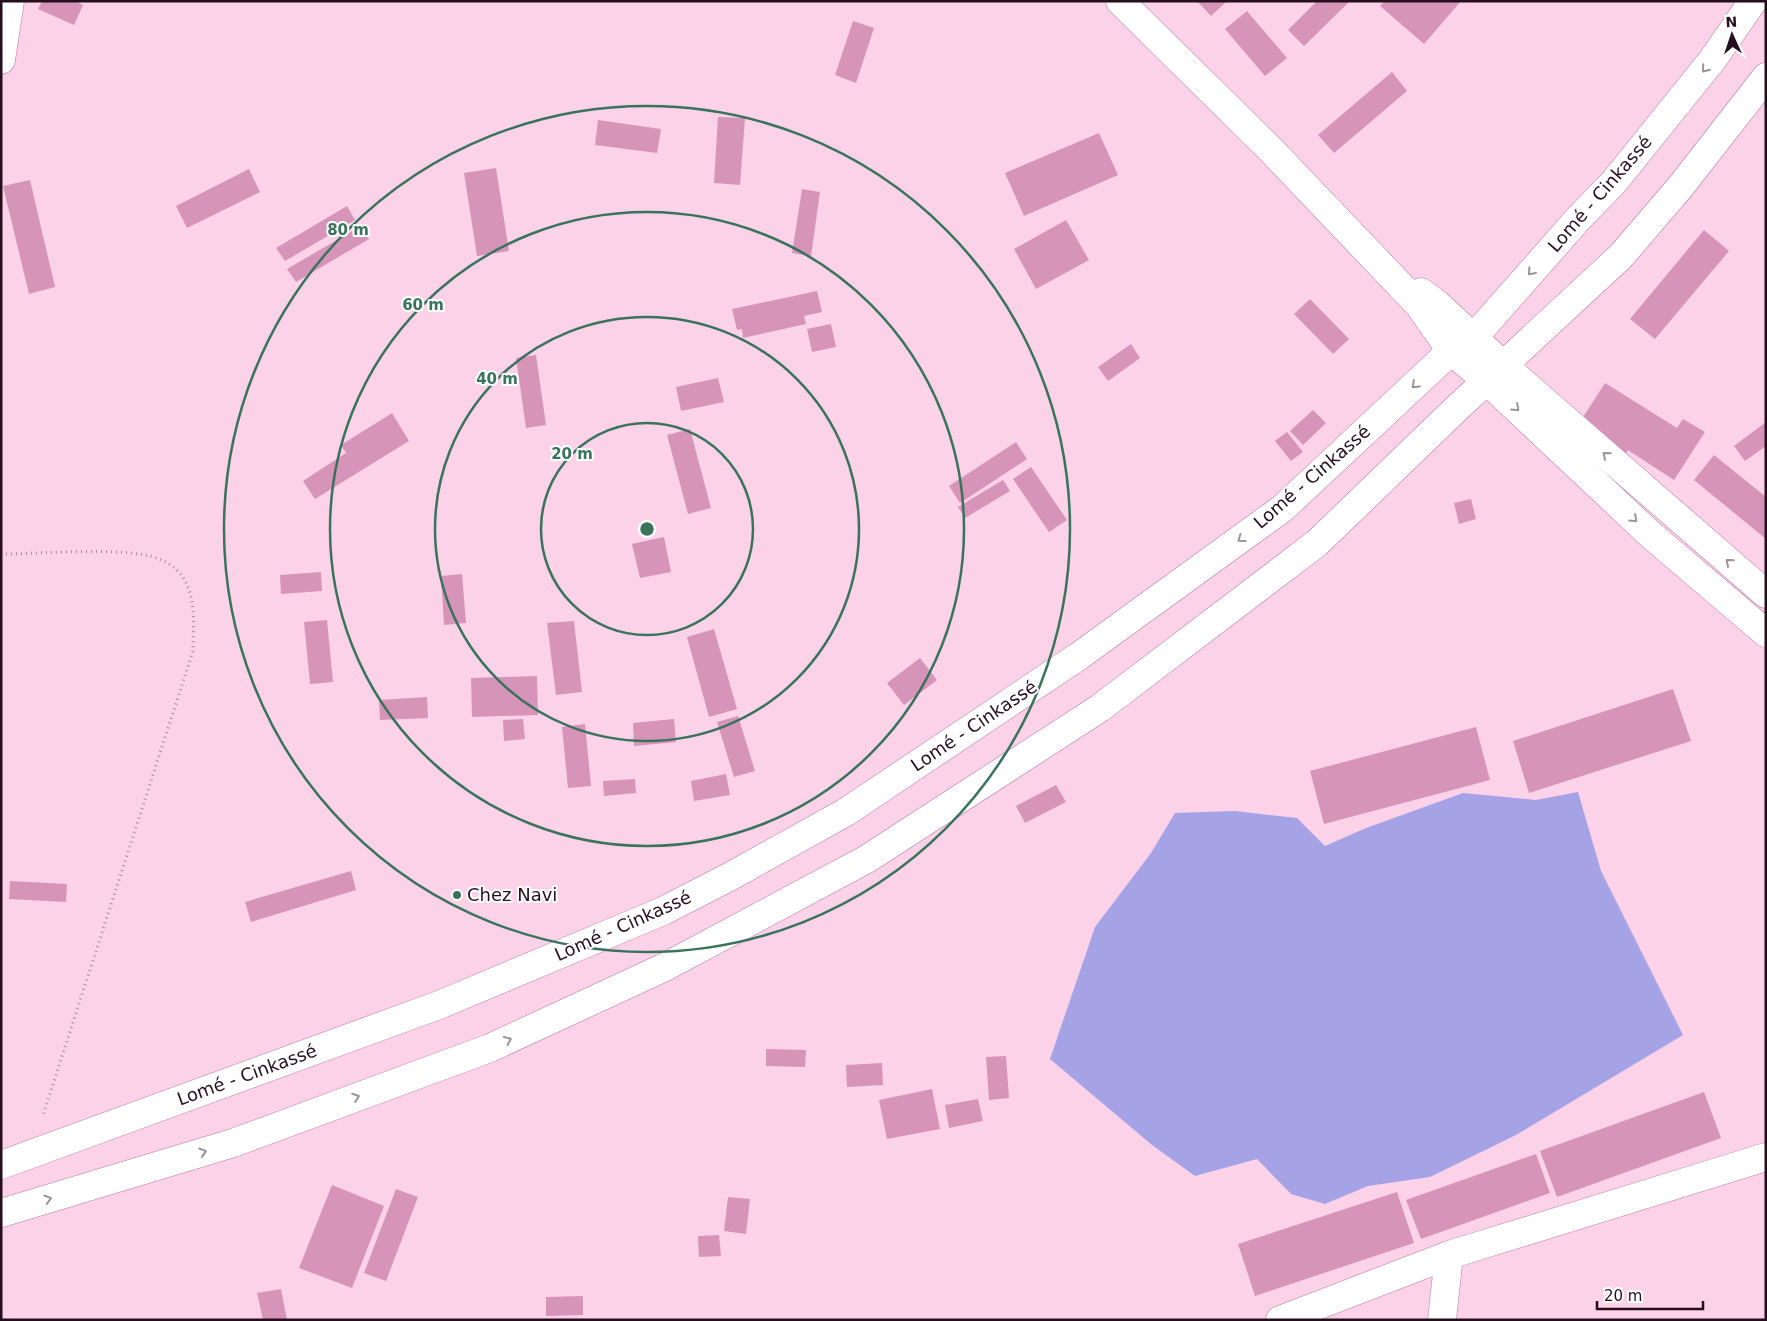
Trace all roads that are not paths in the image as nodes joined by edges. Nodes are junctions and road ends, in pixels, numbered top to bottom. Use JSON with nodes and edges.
{"nodes":[{"id":1,"x":10,"y":1,"type":"edge"},
{"id":2,"x":1120,"y":1,"type":"edge"},
{"id":3,"x":1753,"y":1,"type":"edge"},
{"id":4,"x":1,"y":60,"type":"edge"},
{"id":5,"x":1766,"y":77,"type":"edge"},
{"id":6,"x":1462,"y":344,"type":"junction"},
{"id":7,"x":1496,"y":374,"type":"junction"},
{"id":8,"x":1766,"y":594,"type":"edge"},
{"id":9,"x":1766,"y":633,"type":"edge"},
{"id":10,"x":1766,"y":1157,"type":"edge"},
{"id":11,"x":1,"y":1165,"type":"edge"},
{"id":12,"x":1,"y":1213,"type":"edge"},
{"id":13,"x":1449,"y":1255,"type":"junction"},
{"id":14,"x":1280,"y":1320,"type":"edge"},
{"id":15,"x":1442,"y":1320,"type":"edge"}],
"edges":[{"from":1,"to":4,"type":"main road"},
{"from":2,"to":6,"type":"main road"},
{"from":3,"to":6,"type":"main road","name":"Lomé - Cinkassé","one_way":true},
{"from":5,"to":7,"type":"main road"},
{"from":6,"to":7,"type":"main road"},
{"from":6,"to":11,"type":"main road","name":"Lomé - Cinkassé","one_way":true},
{"from":8,"to":7,"type":"main road","one_way":true},
{"from":7,"to":9,"type":"main road","one_way":true},
{"from":12,"to":7,"type":"main road","one_way":true},
{"from":10,"to":13,"type":"main road"},
{"from":13,"to":14,"type":"main road"},
{"from":13,"to":15,"type":"main road"}]}
